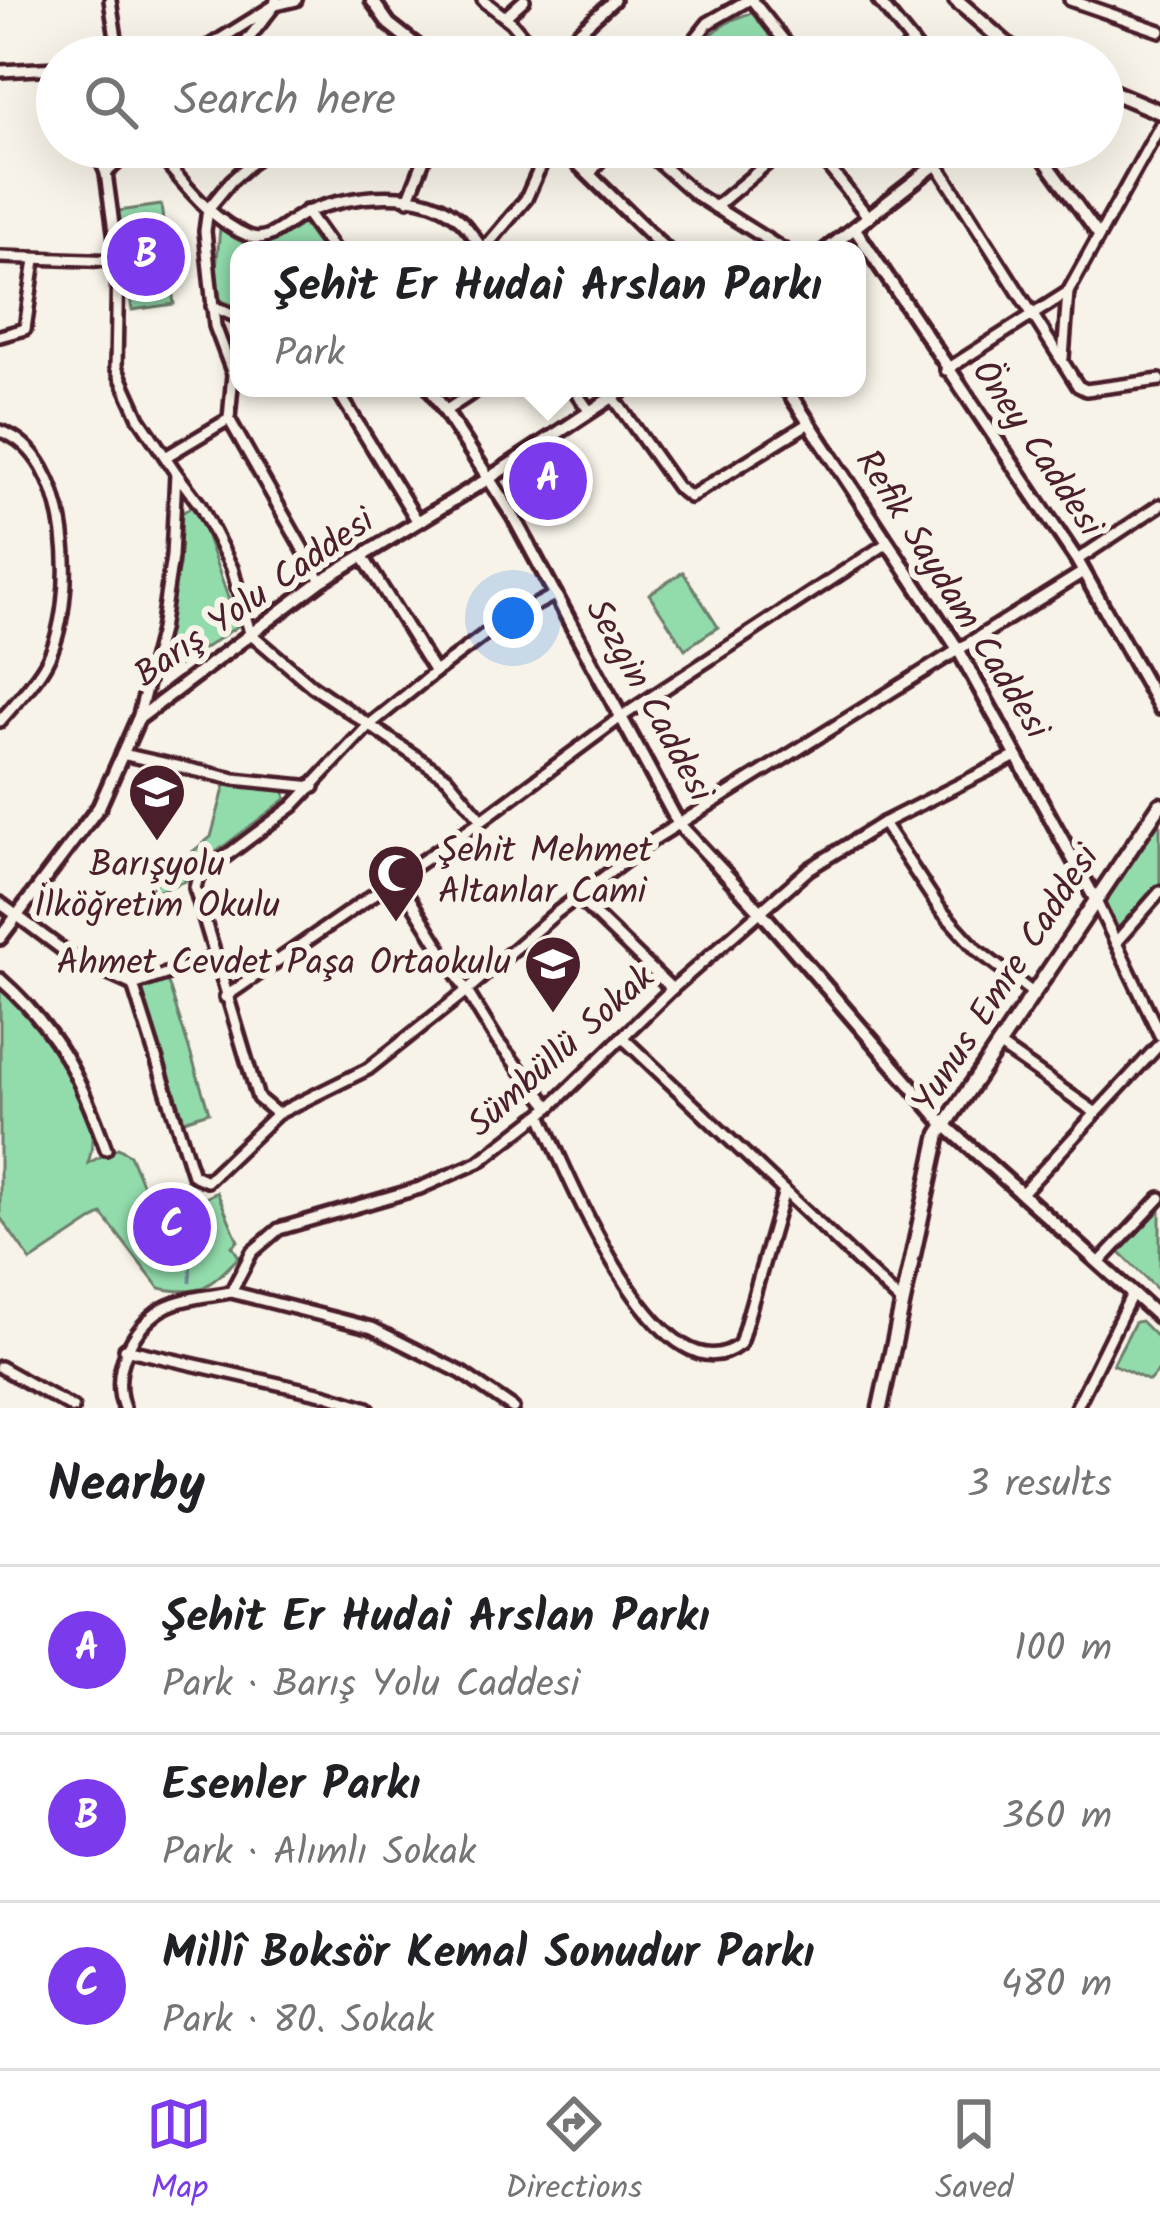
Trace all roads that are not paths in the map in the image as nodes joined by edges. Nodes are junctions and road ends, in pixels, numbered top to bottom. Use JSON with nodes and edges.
{"nodes":[{"id":1,"x":110,"y":0,"type":"edge"},
{"id":2,"x":296,"y":0,"type":"edge"},
{"id":3,"x":372,"y":0,"type":"edge"},
{"id":4,"x":483,"y":0,"type":"edge"},
{"id":5,"x":524,"y":0,"type":"edge"},
{"id":6,"x":614,"y":0,"type":"edge"},
{"id":7,"x":744,"y":0,"type":"edge"},
{"id":8,"x":878,"y":0,"type":"edge"},
{"id":9,"x":956,"y":0,"type":"edge"},
{"id":10,"x":1070,"y":0,"type":"edge"},
{"id":11,"x":276,"y":3,"type":"edge"},
{"id":12,"x":505,"y":17,"type":"junction"},
{"id":13,"x":1160,"y":32,"type":"edge"},
{"id":14,"x":115,"y":36,"type":"edge"},
{"id":15,"x":225,"y":36,"type":"edge"},
{"id":16,"x":250,"y":36,"type":"edge"},
{"id":17,"x":403,"y":36,"type":"edge"},
{"id":18,"x":521,"y":36,"type":"edge"},
{"id":19,"x":574,"y":36,"type":"edge"},
{"id":20,"x":698,"y":36,"type":"edge"},
{"id":21,"x":777,"y":36,"type":"edge"},
{"id":22,"x":908,"y":36,"type":"edge"},
{"id":23,"x":998,"y":36,"type":"edge"},
{"id":24,"x":36,"y":69,"type":"edge"},
{"id":25,"x":0,"y":71,"type":"edge"},
{"id":26,"x":1124,"y":97,"type":"edge"},
{"id":27,"x":1160,"y":112,"type":"edge"},
{"id":28,"x":1160,"y":126,"type":"edge"},
{"id":29,"x":104,"y":168,"type":"edge"},
{"id":30,"x":111,"y":168,"type":"edge"},
{"id":31,"x":172,"y":168,"type":"edge"},
{"id":32,"x":246,"y":168,"type":"edge"},
{"id":33,"x":421,"y":168,"type":"edge"},
{"id":34,"x":540,"y":168,"type":"edge"},
{"id":35,"x":584,"y":168,"type":"edge"},
{"id":36,"x":594,"y":168,"type":"edge"},
{"id":37,"x":665,"y":168,"type":"edge"},
{"id":38,"x":762,"y":168,"type":"edge"},
{"id":39,"x":830,"y":168,"type":"edge"},
{"id":40,"x":932,"y":168,"type":"edge"},
{"id":41,"x":940,"y":168,"type":"edge"},
{"id":42,"x":1050,"y":168,"type":"edge"},
{"id":43,"x":106,"y":172,"type":"junction"},
{"id":44,"x":590,"y":174,"type":"junction"},
{"id":45,"x":408,"y":200,"type":"junction"},
{"id":46,"x":715,"y":207,"type":"junction"},
{"id":47,"x":208,"y":209,"type":"junction"},
{"id":48,"x":305,"y":212,"type":"junction"},
{"id":49,"x":869,"y":218,"type":"junction"},
{"id":50,"x":855,"y":229,"type":"junction"},
{"id":51,"x":1097,"y":233,"type":"junction"},
{"id":52,"x":326,"y":241,"type":"edge"},
{"id":53,"x":476,"y":241,"type":"edge"},
{"id":54,"x":491,"y":241,"type":"edge"},
{"id":55,"x":657,"y":241,"type":"edge"},
{"id":56,"x":770,"y":241,"type":"edge"},
{"id":57,"x":838,"y":241,"type":"edge"},
{"id":58,"x":863,"y":241,"type":"edge"},
{"id":59,"x":866,"y":246,"type":"edge"},
{"id":60,"x":0,"y":257,"type":"edge"},
{"id":61,"x":35,"y":260,"type":"junction"},
{"id":62,"x":118,"y":261,"type":"junction"},
{"id":63,"x":1068,"y":292,"type":"junction"},
{"id":64,"x":212,"y":307,"type":"junction"},
{"id":65,"x":230,"y":314,"type":"edge"},
{"id":66,"x":1034,"y":314,"type":"junction"},
{"id":67,"x":0,"y":336,"type":"edge"},
{"id":68,"x":1063,"y":363,"type":"junction"},
{"id":69,"x":230,"y":366,"type":"edge"},
{"id":70,"x":946,"y":370,"type":"junction"},
{"id":71,"x":1160,"y":380,"type":"edge"},
{"id":72,"x":231,"y":397,"type":"edge"},
{"id":73,"x":342,"y":397,"type":"edge"},
{"id":74,"x":437,"y":397,"type":"edge"},
{"id":75,"x":466,"y":397,"type":"edge"},
{"id":76,"x":579,"y":397,"type":"edge"},
{"id":77,"x":792,"y":397,"type":"edge"},
{"id":78,"x":613,"y":398,"type":"joint"},
{"id":79,"x":446,"y":410,"type":"junction"},
{"id":80,"x":590,"y":412,"type":"junction"},
{"id":81,"x":229,"y":419,"type":"junction"},
{"id":82,"x":809,"y":423,"type":"junction"},
{"id":83,"x":0,"y":431,"type":"edge"},
{"id":84,"x":167,"y":456,"type":"junction"},
{"id":85,"x":176,"y":472,"type":"junction"},
{"id":86,"x":491,"y":477,"type":"junction"},
{"id":87,"x":1160,"y":506,"type":"edge"},
{"id":88,"x":418,"y":522,"type":"junction"},
{"id":89,"x":886,"y":544,"type":"junction"},
{"id":90,"x":363,"y":557,"type":"junction"},
{"id":91,"x":1080,"y":566,"type":"junction"},
{"id":92,"x":321,"y":581,"type":"junction"},
{"id":93,"x":556,"y":594,"type":"junction"},
{"id":94,"x":250,"y":633,"type":"junction"},
{"id":95,"x":958,"y":649,"type":"junction"},
{"id":96,"x":435,"y":671,"type":"junction"},
{"id":97,"x":1160,"y":708,"type":"edge"},
{"id":98,"x":621,"y":717,"type":"junction"},
{"id":99,"x":138,"y":718,"type":"junction"},
{"id":100,"x":0,"y":721,"type":"edge"},
{"id":101,"x":368,"y":726,"type":"junction"},
{"id":102,"x":122,"y":754,"type":"junction"},
{"id":103,"x":1016,"y":756,"type":"junction"},
{"id":104,"x":314,"y":787,"type":"junction"},
{"id":105,"x":1160,"y":805,"type":"edge"},
{"id":106,"x":482,"y":820,"type":"junction"},
{"id":107,"x":678,"y":823,"type":"junction"},
{"id":108,"x":883,"y":823,"type":"junction"},
{"id":109,"x":397,"y":878,"type":"junction"},
{"id":110,"x":1160,"y":892,"type":"edge"},
{"id":111,"x":578,"y":898,"type":"junction"},
{"id":112,"x":1095,"y":899,"type":"junction"},
{"id":113,"x":0,"y":903,"type":"edge"},
{"id":114,"x":762,"y":913,"type":"junction"},
{"id":115,"x":17,"y":917,"type":"junction"},
{"id":116,"x":0,"y":938,"type":"edge"},
{"id":117,"x":1116,"y":942,"type":"junction"},
{"id":118,"x":214,"y":958,"type":"junction"},
{"id":119,"x":0,"y":979,"type":"edge"},
{"id":120,"x":133,"y":985,"type":"junction"},
{"id":121,"x":672,"y":989,"type":"junction"},
{"id":122,"x":465,"y":992,"type":"junction"},
{"id":123,"x":1034,"y":994,"type":"junction"},
{"id":124,"x":225,"y":997,"type":"junction"},
{"id":125,"x":622,"y":1036,"type":"junction"},
{"id":126,"x":1160,"y":1039,"type":"edge"},
{"id":127,"x":1000,"y":1046,"type":"junction"},
{"id":128,"x":545,"y":1111,"type":"junction"},
{"id":129,"x":1096,"y":1113,"type":"junction"},
{"id":130,"x":277,"y":1114,"type":"junction"},
{"id":131,"x":944,"y":1124,"type":"junction"},
{"id":132,"x":106,"y":1149,"type":"dead end"},
{"id":133,"x":784,"y":1191,"type":"junction"},
{"id":134,"x":1023,"y":1192,"type":"junction"},
{"id":135,"x":1160,"y":1198,"type":"edge"},
{"id":136,"x":1099,"y":1263,"type":"junction"},
{"id":137,"x":231,"y":1292,"type":"junction"},
{"id":138,"x":1132,"y":1294,"type":"junction"},
{"id":139,"x":901,"y":1302,"type":"junction"},
{"id":140,"x":1160,"y":1318,"type":"edge"},
{"id":141,"x":662,"y":1347,"type":"dead end"},
{"id":142,"x":125,"y":1349,"type":"junction"},
{"id":143,"x":690,"y":1364,"type":"dead end"},
{"id":144,"x":0,"y":1367,"type":"edge"},
{"id":145,"x":74,"y":1408,"type":"edge"},
{"id":146,"x":124,"y":1408,"type":"edge"},
{"id":147,"x":368,"y":1408,"type":"edge"},
{"id":148,"x":513,"y":1408,"type":"edge"},
{"id":149,"x":880,"y":1408,"type":"edge"},
{"id":150,"x":1076,"y":1408,"type":"edge"}],
"edges":[{"from":1,"to":14,"type":"street"},
{"from":2,"to":11,"type":"street"},
{"from":3,"to":17,"type":"street"},
{"from":4,"to":12,"type":"street"},
{"from":5,"to":12,"type":"street"},
{"from":6,"to":19,"type":"street"},
{"from":7,"to":20,"type":"street"},
{"from":7,"to":21,"type":"street"},
{"from":8,"to":22,"type":"street"},
{"from":9,"to":23,"type":"main road"},
{"from":10,"to":13,"type":"street"},
{"from":11,"to":15,"type":"street"},
{"from":11,"to":16,"type":"street"},
{"from":12,"to":18,"type":"street"},
{"from":24,"to":25,"type":"street"},
{"from":26,"to":27,"type":"main road"},
{"from":28,"to":51,"type":"street"},
{"from":29,"to":43,"type":"street"},
{"from":30,"to":43,"type":"street"},
{"from":31,"to":47,"type":"street"},
{"from":32,"to":47,"type":"street"},
{"from":33,"to":45,"type":"street"},
{"from":34,"to":54,"type":"street"},
{"from":35,"to":44,"type":"street"},
{"from":36,"to":44,"type":"street"},
{"from":37,"to":46,"type":"street"},
{"from":38,"to":46,"type":"street"},
{"from":39,"to":49,"type":"street"},
{"from":40,"to":49,"type":"street"},
{"from":41,"to":66,"type":"street"},
{"from":42,"to":51,"type":"street"},
{"from":43,"to":62,"type":"street"},
{"from":44,"to":55,"type":"street"},
{"from":45,"to":48,"type":"street"},
{"from":45,"to":53,"type":"street"},
{"from":46,"to":56,"type":"street"},
{"from":47,"to":48,"type":"street"},
{"from":47,"to":64,"type":"street"},
{"from":48,"to":52,"type":"street"},
{"from":49,"to":50,"type":"street"},
{"from":50,"to":57,"type":"street"},
{"from":50,"to":58,"type":"street","name":"Öney Caddesi"},
{"from":51,"to":63,"type":"street"},
{"from":59,"to":70,"type":"street","name":"Öney Caddesi"},
{"from":60,"to":61,"type":"street"},
{"from":61,"to":62,"type":"street"},
{"from":61,"to":67,"type":"street"},
{"from":62,"to":84,"type":"street"},
{"from":63,"to":66,"type":"street"},
{"from":63,"to":68,"type":"street"},
{"from":64,"to":65,"type":"street"},
{"from":64,"to":69,"type":"street"},
{"from":66,"to":68,"type":"street"},
{"from":66,"to":70,"type":"street"},
{"from":68,"to":71,"type":"street"},
{"from":70,"to":91,"type":"street","name":"Öney Caddesi"},
{"from":72,"to":81,"type":"street"},
{"from":73,"to":88,"type":"street"},
{"from":74,"to":79,"type":"street","name":"Sezgin Caddesi"},
{"from":75,"to":79,"type":"street"},
{"from":76,"to":80,"type":"street"},
{"from":77,"to":82,"type":"street","name":"Refik Saydam Caddesi"},
{"from":78,"to":80,"type":"street","name":"Barış Yolu Caddesi"},
{"from":78,"to":82,"type":"street"},
{"from":79,"to":86,"type":"street","name":"Sezgin Caddesi"},
{"from":80,"to":86,"type":"street","name":"Barış Yolu Caddesi"},
{"from":81,"to":84,"type":"street"},
{"from":81,"to":92,"type":"street"},
{"from":82,"to":89,"type":"street","name":"Refik Saydam Caddesi"},
{"from":83,"to":100,"type":"street"},
{"from":84,"to":85,"type":"street"},
{"from":85,"to":94,"type":"street"},
{"from":85,"to":99,"type":"street"},
{"from":86,"to":88,"type":"street","name":"Barış Yolu Caddesi"},
{"from":86,"to":93,"type":"street","name":"Sezgin Caddesi"},
{"from":87,"to":91,"type":"street"},
{"from":88,"to":90,"type":"street","name":"Barış Yolu Caddesi"},
{"from":89,"to":95,"type":"street","name":"Refik Saydam Caddesi"},
{"from":89,"to":98,"type":"street"},
{"from":90,"to":92,"type":"street","name":"Barış Yolu Caddesi"},
{"from":90,"to":96,"type":"street"},
{"from":91,"to":95,"type":"street"},
{"from":91,"to":97,"type":"street","name":"Öney Caddesi"},
{"from":92,"to":94,"type":"street","name":"Barış Yolu Caddesi"},
{"from":93,"to":96,"type":"street"},
{"from":93,"to":98,"type":"street","name":"Sezgin Caddesi"},
{"from":94,"to":99,"type":"street","name":"Barış Yolu Caddesi"},
{"from":94,"to":101,"type":"street"},
{"from":95,"to":103,"type":"street","name":"Refik Saydam Caddesi"},
{"from":95,"to":107,"type":"street"},
{"from":96,"to":101,"type":"street"},
{"from":98,"to":106,"type":"street"},
{"from":98,"to":107,"type":"street","name":"Sezgin Caddesi"},
{"from":99,"to":102,"type":"street","name":"Barış Yolu Caddesi"},
{"from":101,"to":104,"type":"street"},
{"from":101,"to":106,"type":"street"},
{"from":102,"to":104,"type":"street"},
{"from":102,"to":115,"type":"street","name":"Barış Yolu Caddesi"},
{"from":103,"to":108,"type":"street","name":"Sümbüllü Sokak"},
{"from":103,"to":112,"type":"street","name":"Refik Saydam Caddesi"},
{"from":104,"to":118,"type":"street"},
{"from":105,"to":112,"type":"main road","name":"Yunus Emre Caddesi"},
{"from":106,"to":109,"type":"street"},
{"from":107,"to":111,"type":"street"},
{"from":107,"to":114,"type":"street","name":"Sezgin Caddesi"},
{"from":108,"to":114,"type":"street","name":"Sümbüllü Sokak"},
{"from":108,"to":123,"type":"street"},
{"from":109,"to":122,"type":"street"},
{"from":109,"to":124,"type":"street"},
{"from":110,"to":117,"type":"street"},
{"from":111,"to":121,"type":"street"},
{"from":111,"to":122,"type":"street"},
{"from":112,"to":117,"type":"street"},
{"from":112,"to":123,"type":"main road","name":"Yunus Emre Caddesi"},
{"from":113,"to":115,"type":"street"},
{"from":114,"to":121,"type":"street","name":"Sümbüllü Sokak"},
{"from":114,"to":131,"type":"street","name":"Sezgin Caddesi"},
{"from":115,"to":116,"type":"street","name":"Barış Yolu Caddesi"},
{"from":115,"to":120,"type":"street"},
{"from":117,"to":126,"type":"street"},
{"from":118,"to":120,"type":"street"},
{"from":118,"to":124,"type":"street"},
{"from":119,"to":132,"type":"street"},
{"from":120,"to":130,"type":"street"},
{"from":121,"to":125,"type":"street","name":"Sümbüllü Sokak"},
{"from":122,"to":128,"type":"street"},
{"from":122,"to":130,"type":"street"},
{"from":123,"to":127,"type":"main road","name":"Yunus Emre Caddesi"},
{"from":124,"to":130,"type":"street"},
{"from":125,"to":128,"type":"street","name":"Sümbüllü Sokak"},
{"from":125,"to":133,"type":"street"},
{"from":126,"to":129,"type":"street"},
{"from":127,"to":129,"type":"street"},
{"from":127,"to":131,"type":"main road","name":"Yunus Emre Caddesi"},
{"from":128,"to":137,"type":"street","name":"Sümbüllü Sokak"},
{"from":128,"to":141,"type":"street"},
{"from":129,"to":134,"type":"street"},
{"from":131,"to":134,"type":"street","name":"Sezgin Caddesi"},
{"from":131,"to":139,"type":"main road","name":"Yunus Emre Caddesi"},
{"from":133,"to":139,"type":"street"},
{"from":133,"to":143,"type":"street"},
{"from":134,"to":136,"type":"street","name":"Sezgin Caddesi"},
{"from":135,"to":136,"type":"street"},
{"from":136,"to":138,"type":"street","name":"Sezgin Caddesi"},
{"from":137,"to":142,"type":"street"},
{"from":137,"to":148,"type":"street"},
{"from":138,"to":140,"type":"street","name":"Sezgin Caddesi"},
{"from":138,"to":150,"type":"street"},
{"from":139,"to":149,"type":"main road","name":"Yunus Emre Caddesi"},
{"from":142,"to":146,"type":"street"},
{"from":142,"to":147,"type":"street"},
{"from":144,"to":145,"type":"street"}]}
